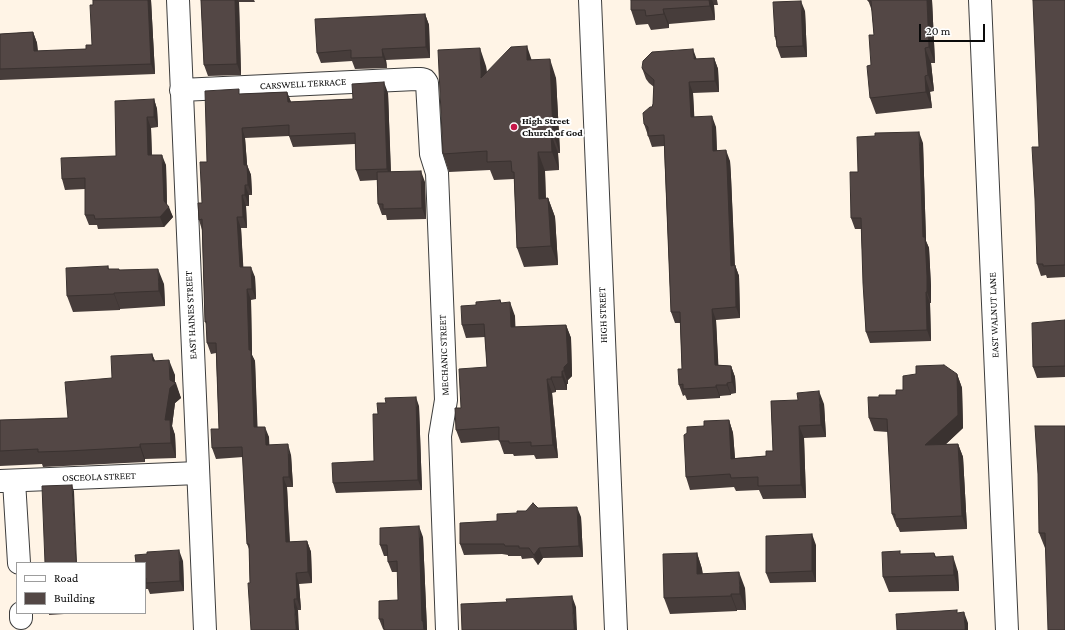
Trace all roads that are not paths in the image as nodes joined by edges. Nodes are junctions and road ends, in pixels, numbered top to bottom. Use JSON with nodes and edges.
{"nodes":[{"id":1,"x":178,"y":0,"type":"edge"},
{"id":2,"x":590,"y":0,"type":"edge"},
{"id":3,"x":980,"y":0,"type":"edge"},
{"id":4,"x":425,"y":80,"type":"joint"},
{"id":5,"x":181,"y":90,"type":"junction"},
{"id":6,"x":198,"y":472,"type":"junction"},
{"id":7,"x":7,"y":481,"type":"edge"},
{"id":8,"x":19,"y":562,"type":"edge"},
{"id":9,"x":205,"y":630,"type":"edge"},
{"id":10,"x":447,"y":630,"type":"edge"},
{"id":11,"x":616,"y":630,"type":"edge"},
{"id":12,"x":1008,"y":630,"type":"edge"}],
"edges":[{"from":1,"to":5,"type":"street","name":"EAST HAINES STREET"},
{"from":2,"to":11,"type":"street","name":"HIGH STREET"},
{"from":3,"to":12,"type":"street","name":"EAST WALNUT LANE"},
{"from":4,"to":5,"type":"street","name":"CARSWELL TERRACE"},
{"from":4,"to":10,"type":"street","name":"MECHANIC STREET"},
{"from":5,"to":6,"type":"street","name":"EAST HAINES STREET"},
{"from":6,"to":7,"type":"street","name":"OSCEOLA STREET"},
{"from":6,"to":9,"type":"street","name":"EAST HAINES STREET"},
{"from":7,"to":8,"type":"street"}]}
